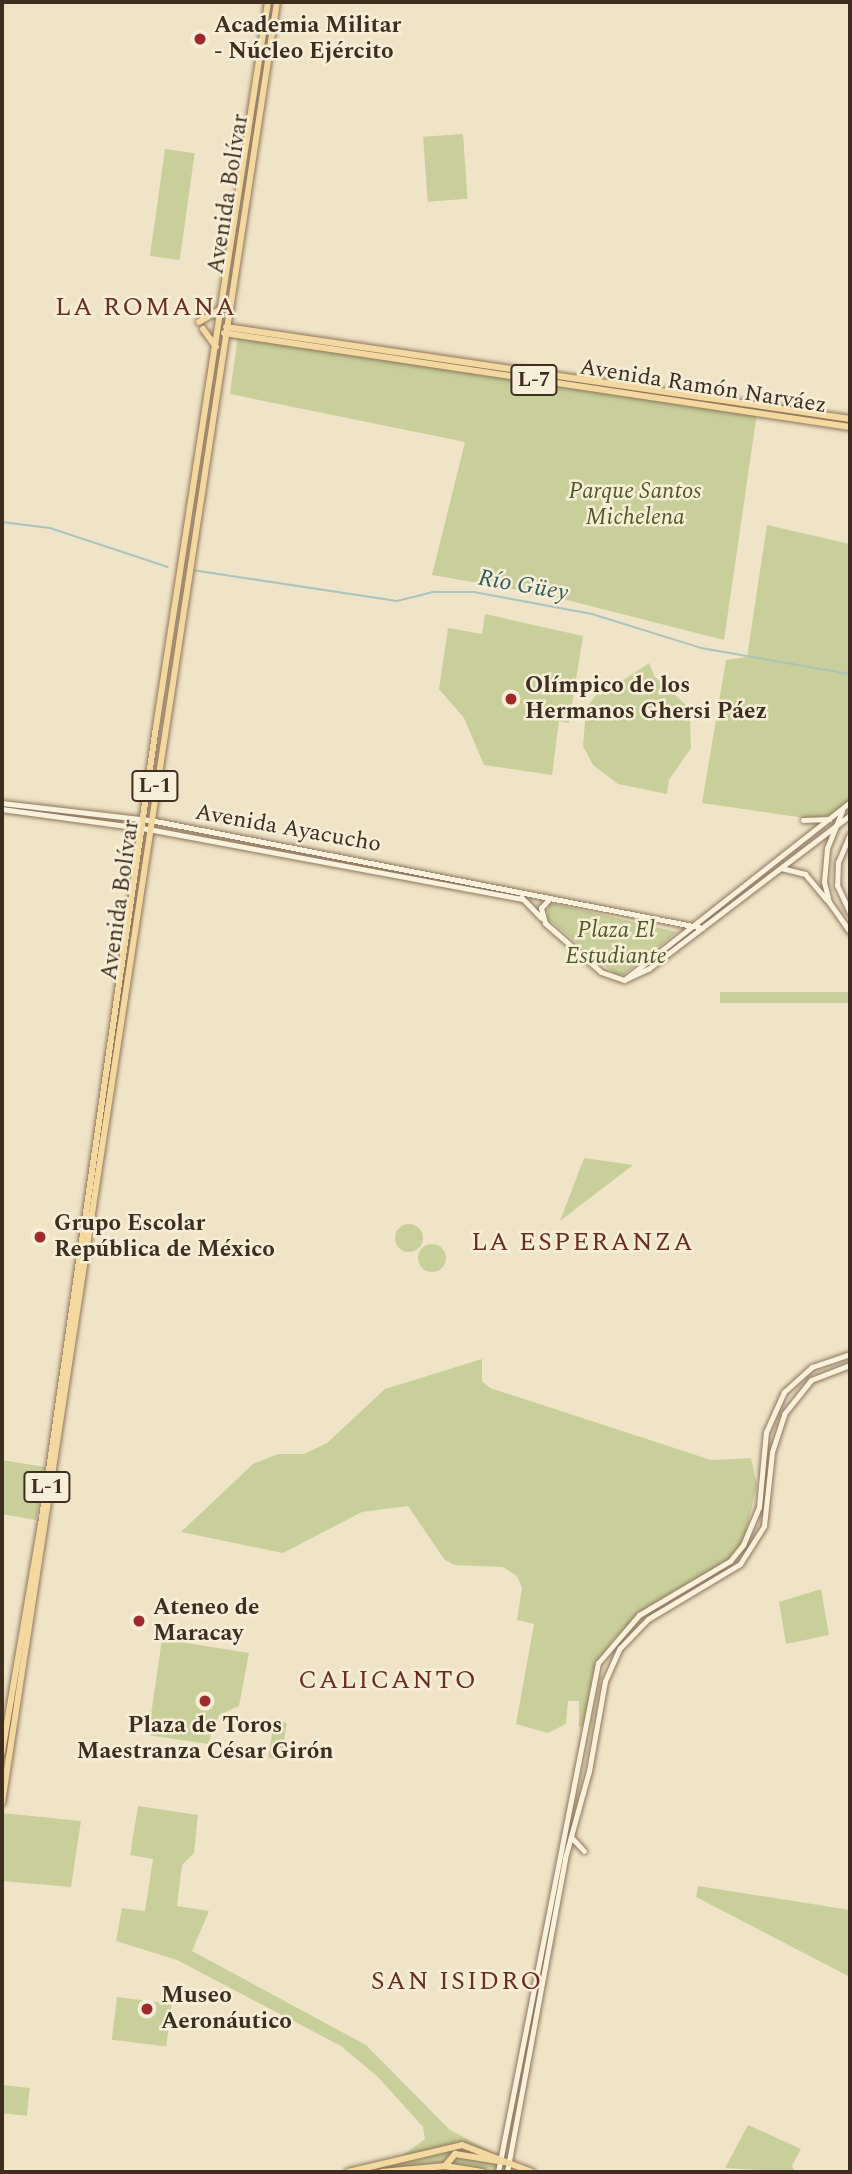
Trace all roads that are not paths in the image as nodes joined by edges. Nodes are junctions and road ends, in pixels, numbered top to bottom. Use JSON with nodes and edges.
{"nodes":[{"id":1,"x":268,"y":2,"type":"edge"},
{"id":2,"x":277,"y":2,"type":"edge"},
{"id":3,"x":226,"y":308,"type":"junction"},
{"id":4,"x":199,"y":322,"type":"dead end"},
{"id":5,"x":203,"y":329,"type":"dead end"},
{"id":6,"x":223,"y":329,"type":"junction"},
{"id":7,"x":244,"y":332,"type":"junction"},
{"id":8,"x":224,"y":344,"type":"junction"},
{"id":9,"x":216,"y":348,"type":"junction"},
{"id":10,"x":850,"y":419,"type":"edge"},
{"id":11,"x":850,"y":427,"type":"edge"},
{"id":12,"x":186,"y":562,"type":"junction"},
{"id":13,"x":850,"y":802,"type":"edge"},
{"id":14,"x":2,"y":803,"type":"edge"},
{"id":15,"x":843,"y":808,"type":"junction"},
{"id":16,"x":2,"y":809,"type":"edge"},
{"id":17,"x":850,"y":815,"type":"edge"},
{"id":18,"x":146,"y":819,"type":"junction"},
{"id":19,"x":829,"y":819,"type":"junction"},
{"id":20,"x":803,"y":820,"type":"dead end"},
{"id":21,"x":835,"y":827,"type":"junction"},
{"id":22,"x":145,"y":828,"type":"junction"},
{"id":23,"x":850,"y":834,"type":"edge"},
{"id":24,"x":781,"y":868,"type":"junction"},
{"id":25,"x":516,"y":891,"type":"junction"},
{"id":26,"x":550,"y":898,"type":"junction"},
{"id":27,"x":522,"y":899,"type":"junction"},
{"id":28,"x":829,"y":902,"type":"junction"},
{"id":29,"x":850,"y":914,"type":"edge"},
{"id":30,"x":545,"y":923,"type":"junction"},
{"id":31,"x":689,"y":927,"type":"junction"},
{"id":32,"x":703,"y":928,"type":"junction"},
{"id":33,"x":850,"y":932,"type":"edge"},
{"id":34,"x":624,"y":980,"type":"junction"},
{"id":35,"x":850,"y":1354,"type":"edge"},
{"id":36,"x":850,"y":1365,"type":"edge"},
{"id":37,"x":2,"y":1752,"type":"edge"},
{"id":38,"x":2,"y":1804,"type":"edge"},
{"id":39,"x":571,"y":1835,"type":"junction"},
{"id":40,"x":584,"y":1851,"type":"dead end"},
{"id":41,"x":505,"y":2161,"type":"junction"},
{"id":42,"x":445,"y":2166,"type":"junction"},
{"id":43,"x":348,"y":2172,"type":"edge"},
{"id":44,"x":382,"y":2172,"type":"edge"},
{"id":45,"x":483,"y":2172,"type":"edge"},
{"id":46,"x":498,"y":2172,"type":"edge"},
{"id":47,"x":507,"y":2172,"type":"edge"},
{"id":48,"x":532,"y":2172,"type":"edge"}],
"edges":[{"from":1,"to":3,"type":"main road","name":"Avenida Bolívar","number":"L-1"},
{"from":2,"to":3,"type":"main road","name":"Avenida Bolívar","number":"L-1"},
{"from":3,"to":4,"type":"main road"},
{"from":3,"to":6,"type":"main road","name":"Avenida Bolívar","number":"L-1"},
{"from":3,"to":7,"type":"main road"},
{"from":5,"to":9,"type":"main road"},
{"from":6,"to":7,"type":"main road","name":"Avenida Ramón Narváez","number":"L-7"},
{"from":6,"to":8,"type":"main road","name":"Avenida Bolívar","number":"L-1"},
{"from":6,"to":9,"type":"main road","name":"Avenida Bolívar","number":"L-1"},
{"from":7,"to":8,"type":"main road"},
{"from":7,"to":10,"type":"main road","name":"Avenida Ramón Narváez","number":"L-7"},
{"from":7,"to":11,"type":"main road","name":"Avenida Ramón Narváez","number":"L-7"},
{"from":8,"to":12,"type":"main road","name":"Avenida Bolívar","number":"L-1"},
{"from":9,"to":12,"type":"main road","name":"Avenida Bolívar","number":"L-1"},
{"from":12,"to":18,"type":"main road","name":"Avenida Bolívar","number":"L-1"},
{"from":13,"to":15,"type":"street"},
{"from":14,"to":18,"type":"street","name":"Avenida Ayacucho"},
{"from":15,"to":19,"type":"street"},
{"from":15,"to":21,"type":"street"},
{"from":16,"to":22,"type":"street","name":"Avenida Ayacucho"},
{"from":17,"to":21,"type":"street"},
{"from":18,"to":22,"type":"main road","name":"Avenida Bolívar","number":"L-1"},
{"from":18,"to":25,"type":"street","name":"Avenida Ayacucho"},
{"from":19,"to":20,"type":"street"},
{"from":19,"to":31,"type":"street"},
{"from":21,"to":24,"type":"street"},
{"from":21,"to":28,"type":"street"},
{"from":22,"to":27,"type":"street","name":"Avenida Ayacucho"},
{"from":22,"to":37,"type":"main road","name":"Avenida Bolívar","number":"L-1"},
{"from":22,"to":38,"type":"main road","name":"Avenida Bolívar","number":"L-1"},
{"from":23,"to":29,"type":"street"},
{"from":24,"to":28,"type":"street"},
{"from":24,"to":32,"type":"street"},
{"from":25,"to":26,"type":"street","name":"Avenida Ayacucho"},
{"from":25,"to":27,"type":"street"},
{"from":26,"to":30,"type":"street"},
{"from":26,"to":31,"type":"street","name":"Avenida Ayacucho"},
{"from":27,"to":30,"type":"street"},
{"from":28,"to":33,"type":"street"},
{"from":30,"to":34,"type":"street"},
{"from":31,"to":32,"type":"street","name":"Avenida Ayacucho"},
{"from":31,"to":34,"type":"street"},
{"from":32,"to":34,"type":"street"},
{"from":35,"to":41,"type":"street"},
{"from":36,"to":39,"type":"street"},
{"from":39,"to":40,"type":"street"},
{"from":39,"to":41,"type":"street"},
{"from":41,"to":42,"type":"main road"},
{"from":41,"to":43,"type":"main road"},
{"from":41,"to":46,"type":"street"},
{"from":41,"to":47,"type":"street"},
{"from":41,"to":48,"type":"main road"},
{"from":42,"to":44,"type":"main road"},
{"from":42,"to":45,"type":"main road"}]}
